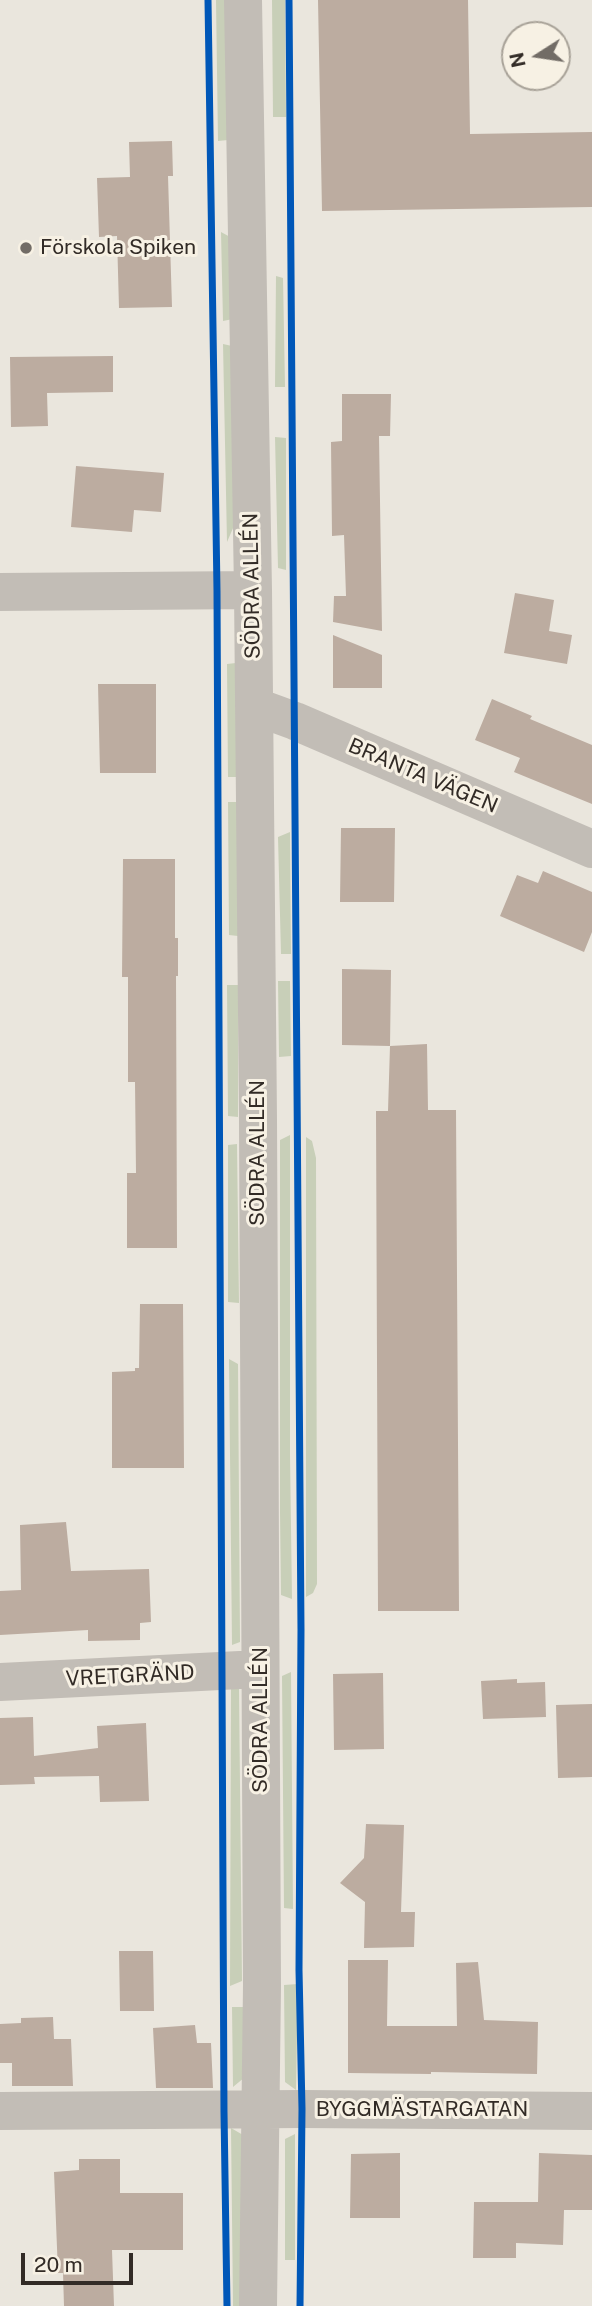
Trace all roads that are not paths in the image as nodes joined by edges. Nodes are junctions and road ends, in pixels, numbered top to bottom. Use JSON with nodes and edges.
{"nodes":[{"id":1,"x":243,"y":0,"type":"edge"},
{"id":2,"x":253,"y":590,"type":"junction"},
{"id":3,"x":0,"y":592,"type":"edge"},
{"id":4,"x":254,"y":706,"type":"junction"},
{"id":5,"x":592,"y":849,"type":"edge"},
{"id":6,"x":260,"y":1669,"type":"junction"},
{"id":7,"x":0,"y":1682,"type":"edge"},
{"id":8,"x":261,"y":2110,"type":"junction"},
{"id":9,"x":0,"y":2111,"type":"edge"},
{"id":10,"x":592,"y":2111,"type":"edge"},
{"id":11,"x":258,"y":2306,"type":"edge"}],
"edges":[{"from":1,"to":2,"type":"street","name":"SÖDRA ALLÉN"},
{"from":2,"to":3,"type":"street"},
{"from":2,"to":4,"type":"street","name":"SÖDRA ALLÉN"},
{"from":4,"to":5,"type":"street","name":"BRANTA VÄGEN"},
{"from":4,"to":6,"type":"street","name":"SÖDRA ALLÉN"},
{"from":6,"to":7,"type":"street","name":"VRETGRÄND"},
{"from":6,"to":8,"type":"street","name":"SÖDRA ALLÉN"},
{"from":8,"to":9,"type":"street","name":"BYGGMÄSTARGATAN"},
{"from":8,"to":10,"type":"street","name":"BYGGMÄSTARGATAN"},
{"from":8,"to":11,"type":"street","name":"SÖDRA ALLÉN"}]}
